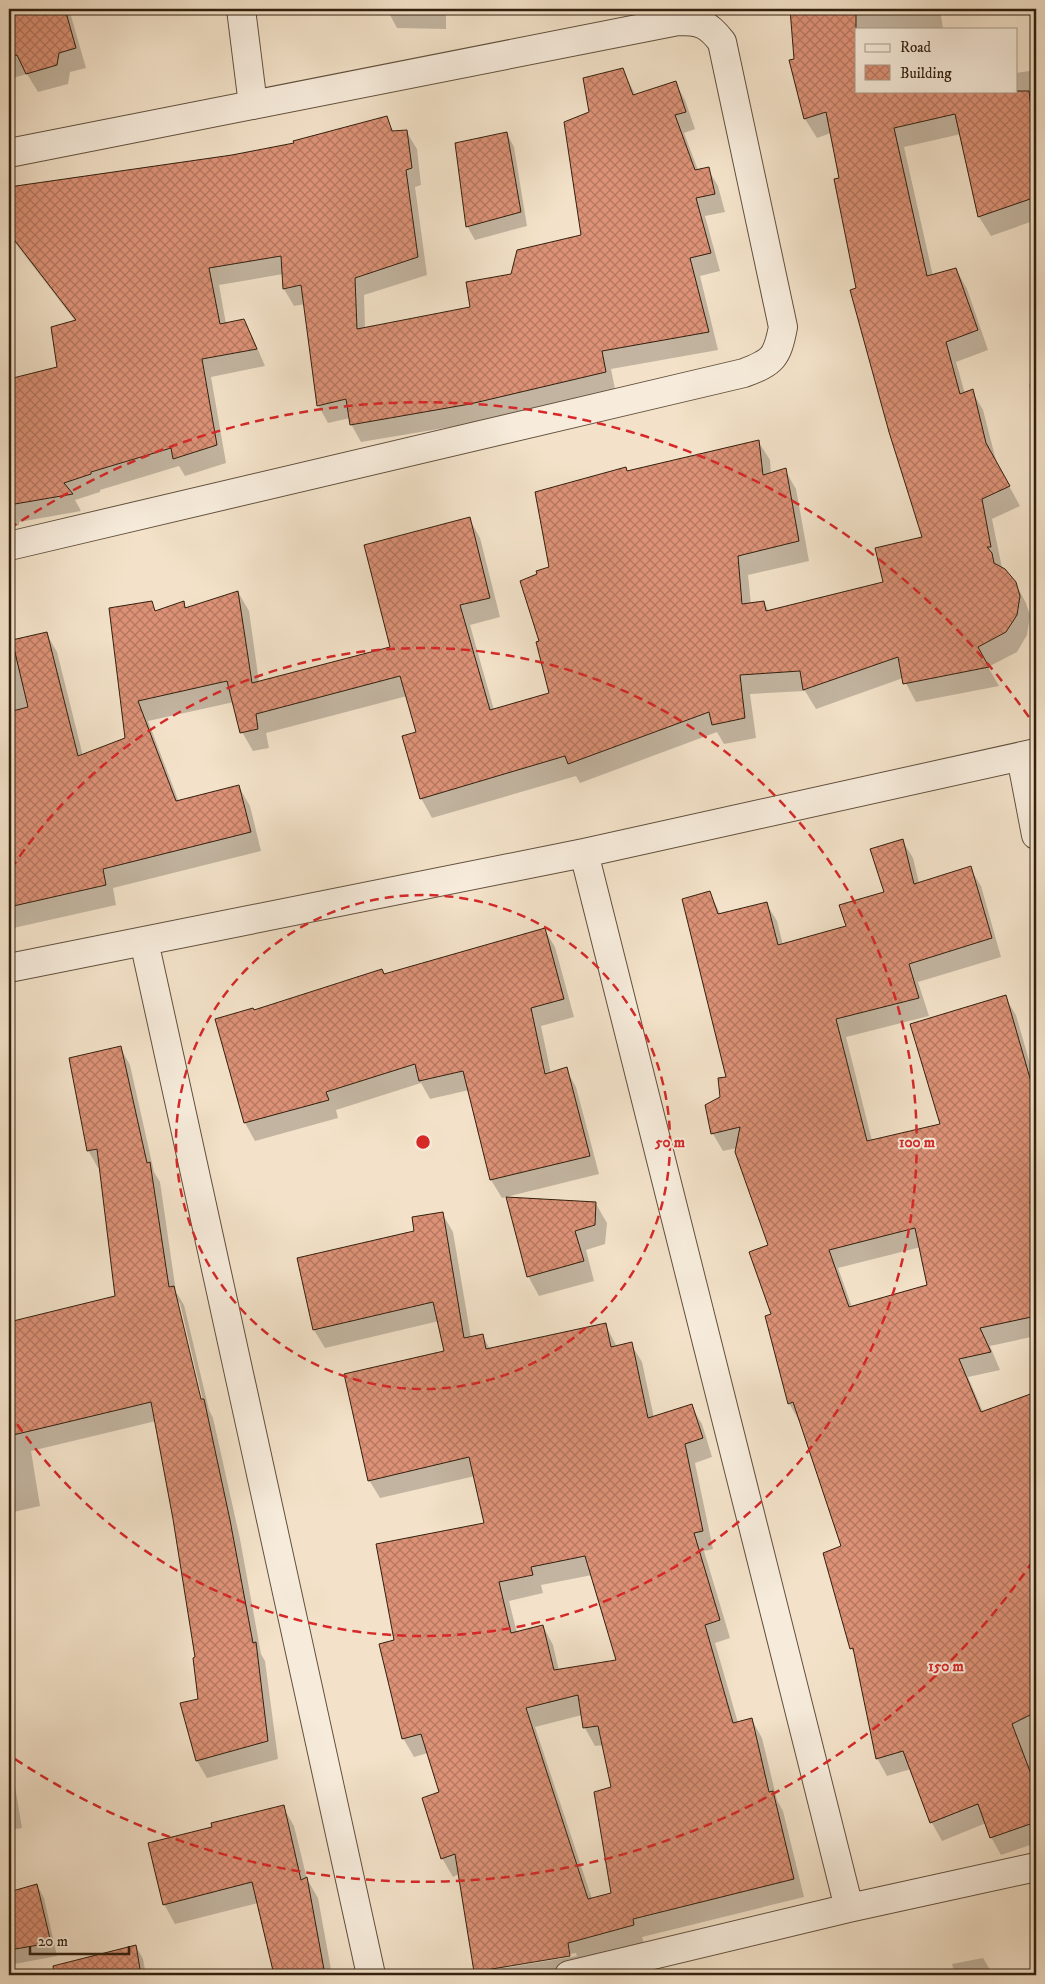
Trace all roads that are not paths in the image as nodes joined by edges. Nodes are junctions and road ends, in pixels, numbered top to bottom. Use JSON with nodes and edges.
{"nodes":[{"id":1,"x":241,"y":9,"type":"edge"},
{"id":2,"x":253,"y":105,"type":"junction"},
{"id":3,"x":9,"y":153,"type":"edge"},
{"id":4,"x":9,"y":546,"type":"edge"},
{"id":5,"x":1028,"y":755,"type":"edge"},
{"id":6,"x":1036,"y":835,"type":"edge"},
{"id":7,"x":584,"y":853,"type":"junction"},
{"id":8,"x":144,"y":941,"type":"junction"},
{"id":9,"x":9,"y":968,"type":"edge"},
{"id":10,"x":1036,"y":1867,"type":"edge"},
{"id":11,"x":849,"y":1908,"type":"junction"},
{"id":12,"x":371,"y":1975,"type":"edge"},
{"id":13,"x":569,"y":1975,"type":"edge"}],
"edges":[{"from":1,"to":2,"type":"street"},
{"from":2,"to":3,"type":"street"},
{"from":2,"to":4,"type":"street"},
{"from":5,"to":6,"type":"street"},
{"from":5,"to":7,"type":"street"},
{"from":7,"to":8,"type":"street"},
{"from":7,"to":11,"type":"street"},
{"from":8,"to":9,"type":"street"},
{"from":8,"to":12,"type":"street"},
{"from":10,"to":11,"type":"street"},
{"from":11,"to":13,"type":"street"}]}
